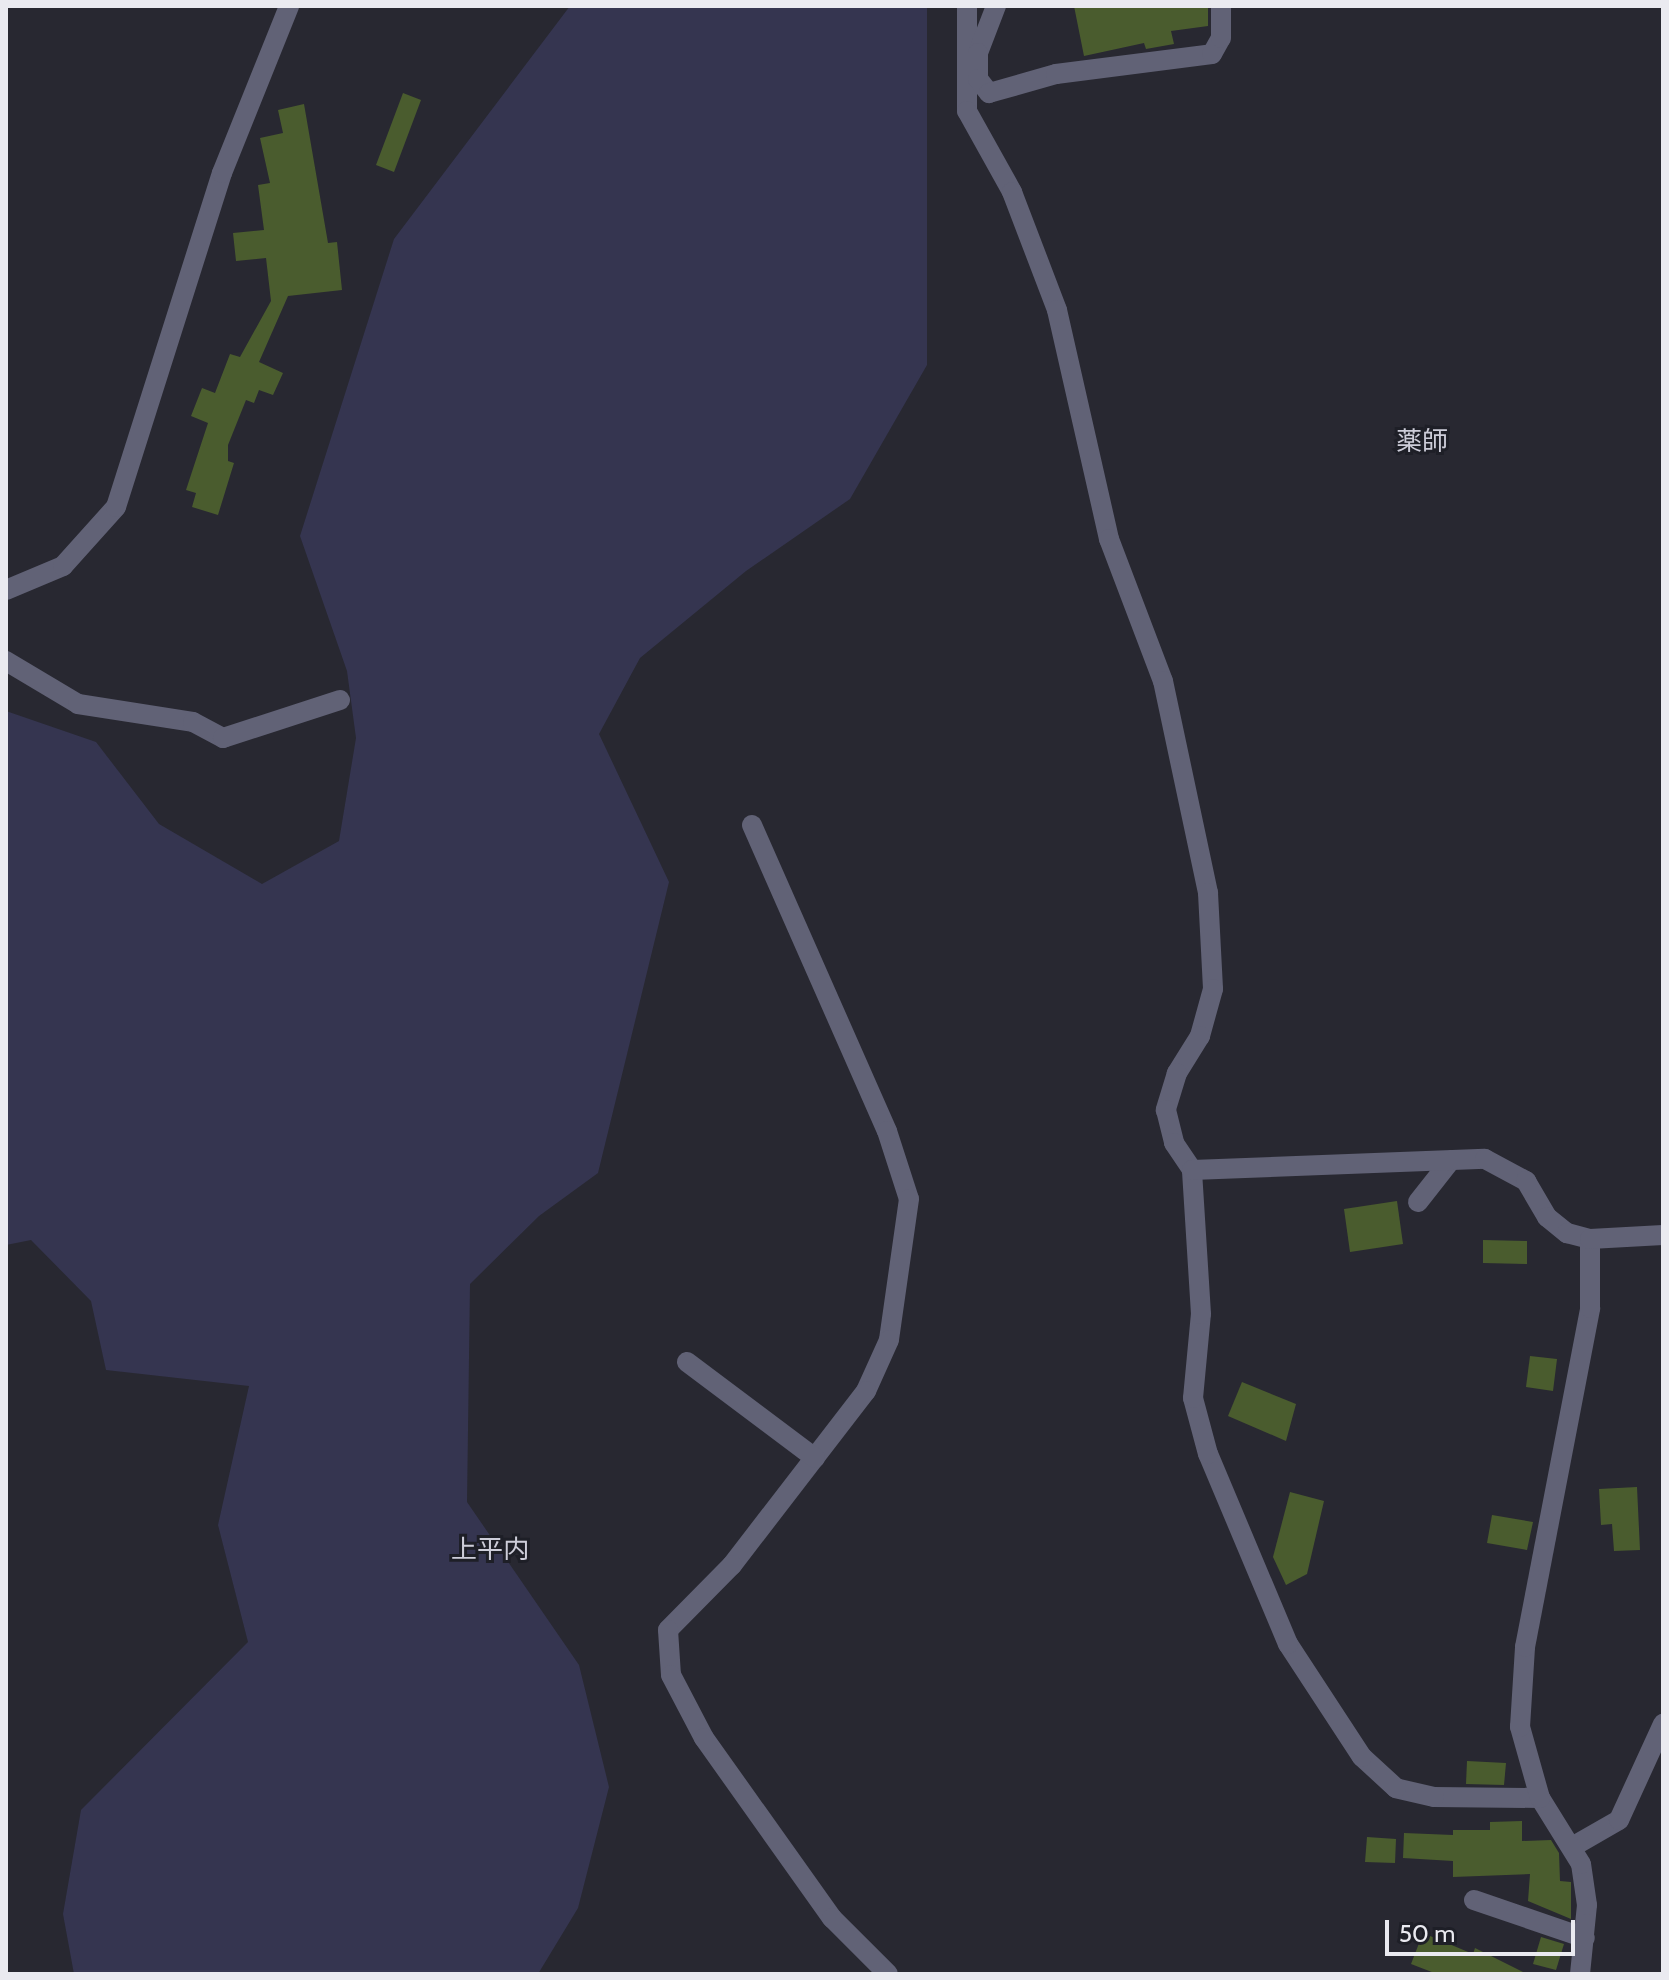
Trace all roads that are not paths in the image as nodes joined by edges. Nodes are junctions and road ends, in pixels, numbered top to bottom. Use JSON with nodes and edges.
{"nodes":[{"id":1,"x":289,"y":6,"type":"edge"},
{"id":2,"x":967,"y":6,"type":"edge"},
{"id":3,"x":996,"y":6,"type":"edge"},
{"id":4,"x":1221,"y":6,"type":"edge"},
{"id":5,"x":6,"y":590,"type":"edge"},
{"id":6,"x":6,"y":661,"type":"edge"},
{"id":7,"x":340,"y":700,"type":"dead end"},
{"id":8,"x":752,"y":825,"type":"dead end"},
{"id":9,"x":1451,"y":1160,"type":"junction"},
{"id":10,"x":1192,"y":1170,"type":"junction"},
{"id":11,"x":1418,"y":1202,"type":"dead end"},
{"id":12,"x":1663,"y":1235,"type":"edge"},
{"id":13,"x":1590,"y":1239,"type":"junction"},
{"id":14,"x":687,"y":1362,"type":"dead end"},
{"id":15,"x":815,"y":1458,"type":"junction"},
{"id":16,"x":1663,"y":1724,"type":"edge"},
{"id":17,"x":1644,"y":1765,"type":"junction"},
{"id":18,"x":1663,"y":1775,"type":"edge"},
{"id":19,"x":1540,"y":1798,"type":"junction"},
{"id":20,"x":1572,"y":1847,"type":"junction"},
{"id":21,"x":1474,"y":1900,"type":"dead end"},
{"id":22,"x":1585,"y":1938,"type":"junction"},
{"id":23,"x":888,"y":1974,"type":"edge"},
{"id":24,"x":1580,"y":1974,"type":"edge"}],
"edges":[{"from":1,"to":5,"type":"street"},
{"from":2,"to":10,"type":"street"},
{"from":3,"to":4,"type":"street"},
{"from":6,"to":7,"type":"street"},
{"from":8,"to":15,"type":"street"},
{"from":9,"to":10,"type":"street"},
{"from":9,"to":11,"type":"street"},
{"from":9,"to":13,"type":"street"},
{"from":10,"to":19,"type":"street"},
{"from":12,"to":13,"type":"street"},
{"from":13,"to":19,"type":"street"},
{"from":14,"to":15,"type":"street"},
{"from":15,"to":23,"type":"street"},
{"from":16,"to":17,"type":"street"},
{"from":17,"to":18,"type":"street"},
{"from":17,"to":20,"type":"street"},
{"from":19,"to":20,"type":"street"},
{"from":20,"to":22,"type":"street"},
{"from":21,"to":22,"type":"street"},
{"from":22,"to":24,"type":"street"}]}
